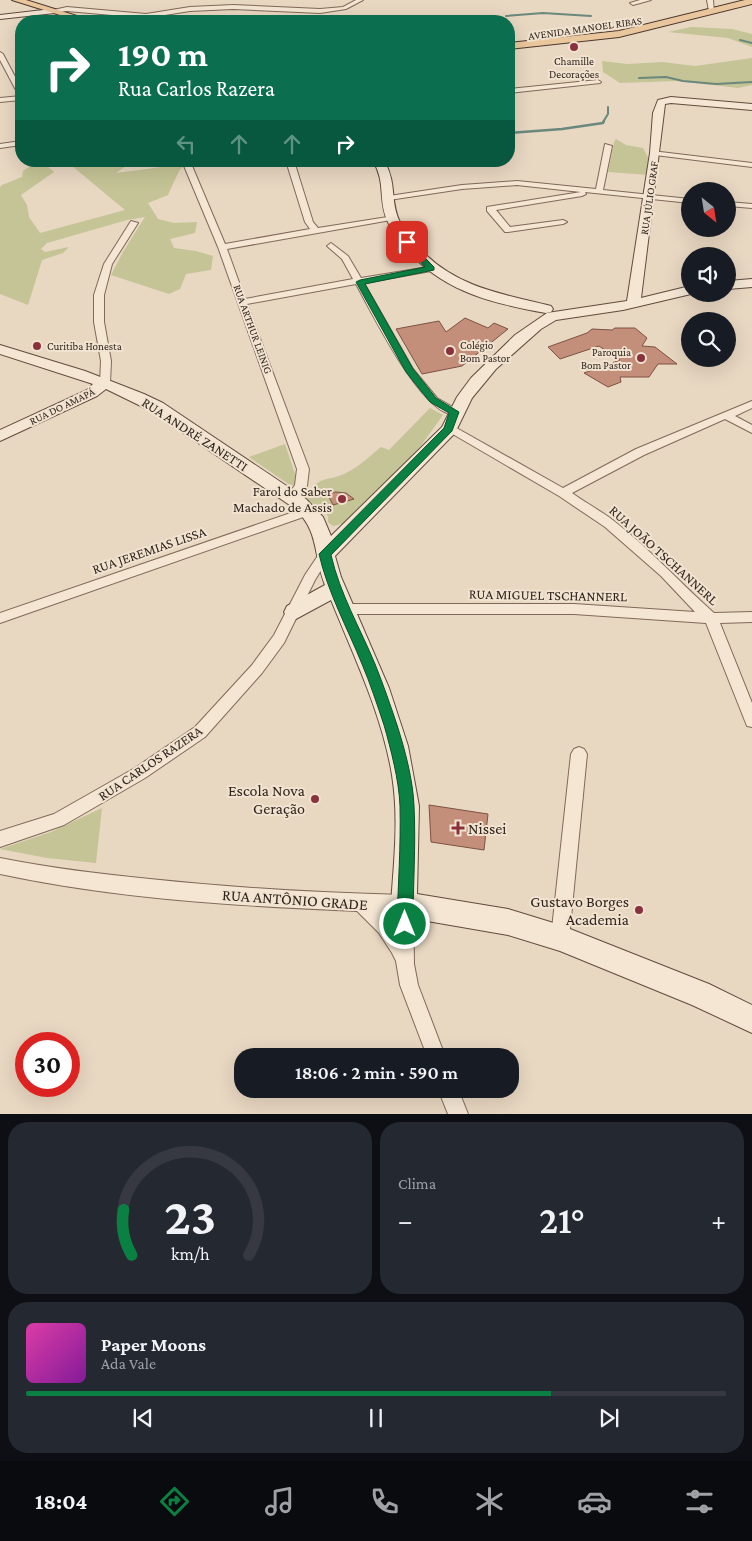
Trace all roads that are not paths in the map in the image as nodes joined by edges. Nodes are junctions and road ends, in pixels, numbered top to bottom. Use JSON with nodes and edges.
{"nodes":[{"id":1,"x":6,"y":0,"type":"edge"},
{"id":2,"x":16,"y":0,"type":"edge"},
{"id":3,"x":350,"y":0,"type":"edge"},
{"id":4,"x":648,"y":0,"type":"edge"},
{"id":5,"x":710,"y":0,"type":"edge"},
{"id":6,"x":358,"y":1,"type":"edge"},
{"id":7,"x":752,"y":1,"type":"edge"},
{"id":8,"x":633,"y":3,"type":"dead end"},
{"id":9,"x":752,"y":5,"type":"edge"},
{"id":10,"x":733,"y":8,"type":"junction"},
{"id":11,"x":49,"y":12,"type":"junction"},
{"id":12,"x":97,"y":12,"type":"junction"},
{"id":13,"x":710,"y":14,"type":"junction"},
{"id":14,"x":60,"y":15,"type":"edge"},
{"id":15,"x":92,"y":15,"type":"edge"},
{"id":16,"x":134,"y":15,"type":"edge"},
{"id":17,"x":152,"y":15,"type":"edge"},
{"id":18,"x":0,"y":16,"type":"edge"},
{"id":19,"x":515,"y":47,"type":"edge"},
{"id":20,"x":0,"y":54,"type":"edge"},
{"id":21,"x":15,"y":76,"type":"edge"},
{"id":22,"x":12,"y":77,"type":"junction"},
{"id":23,"x":598,"y":82,"type":"dead end"},
{"id":24,"x":15,"y":83,"type":"edge"},
{"id":25,"x":515,"y":91,"type":"edge"},
{"id":26,"x":15,"y":99,"type":"edge"},
{"id":27,"x":0,"y":100,"type":"edge"},
{"id":28,"x":671,"y":100,"type":"joint"},
{"id":29,"x":752,"y":107,"type":"edge"},
{"id":30,"x":15,"y":144,"type":"edge"},
{"id":31,"x":0,"y":146,"type":"edge"},
{"id":32,"x":608,"y":146,"type":"dead end"},
{"id":33,"x":656,"y":153,"type":"junction"},
{"id":34,"x":752,"y":165,"type":"edge"},
{"id":35,"x":189,"y":167,"type":"edge"},
{"id":36,"x":292,"y":167,"type":"edge"},
{"id":37,"x":381,"y":167,"type":"edge"},
{"id":38,"x":596,"y":191,"type":"junction"},
{"id":39,"x":650,"y":197,"type":"junction"},
{"id":40,"x":389,"y":198,"type":"junction"},
{"id":41,"x":681,"y":199,"type":"edge"},
{"id":42,"x":736,"y":205,"type":"edge"},
{"id":43,"x":752,"y":206,"type":"edge"},
{"id":44,"x":392,"y":218,"type":"junction"},
{"id":45,"x":134,"y":222,"type":"dead end"},
{"id":46,"x":563,"y":222,"type":"dead end"},
{"id":47,"x":315,"y":230,"type":"junction"},
{"id":48,"x":222,"y":246,"type":"junction"},
{"id":49,"x":331,"y":246,"type":"dead end"},
{"id":50,"x":431,"y":268,"type":"junction"},
{"id":51,"x":360,"y":282,"type":"junction"},
{"id":52,"x":752,"y":283,"type":"edge"},
{"id":53,"x":736,"y":284,"type":"edge"},
{"id":54,"x":681,"y":292,"type":"edge"},
{"id":55,"x":243,"y":302,"type":"junction"},
{"id":56,"x":633,"y":304,"type":"junction"},
{"id":57,"x":602,"y":310,"type":"joint"},
{"id":58,"x":545,"y":315,"type":"junction"},
{"id":59,"x":0,"y":349,"type":"edge"},
{"id":60,"x":106,"y":383,"type":"junction"},
{"id":61,"x":752,"y":404,"type":"edge"},
{"id":62,"x":454,"y":412,"type":"junction"},
{"id":63,"x":727,"y":416,"type":"junction"},
{"id":64,"x":448,"y":429,"type":"junction"},
{"id":65,"x":752,"y":430,"type":"edge"},
{"id":66,"x":0,"y":436,"type":"edge"},
{"id":67,"x":563,"y":494,"type":"junction"},
{"id":68,"x":292,"y":498,"type":"junction"},
{"id":69,"x":308,"y":511,"type":"junction"},
{"id":70,"x":325,"y":554,"type":"junction"},
{"id":71,"x":335,"y":588,"type":"junction"},
{"id":72,"x":343,"y":609,"type":"junction"},
{"id":73,"x":294,"y":612,"type":"junction"},
{"id":74,"x":752,"y":617,"type":"edge"},
{"id":75,"x":0,"y":618,"type":"edge"},
{"id":76,"x":711,"y":618,"type":"junction"},
{"id":77,"x":752,"y":721,"type":"edge"},
{"id":78,"x":579,"y":754,"type":"dead end"},
{"id":79,"x":0,"y":839,"type":"edge"},
{"id":80,"x":0,"y":866,"type":"edge"},
{"id":81,"x":361,"y":903,"type":"junction"},
{"id":82,"x":404,"y":904,"type":"junction"},
{"id":83,"x":560,"y":938,"type":"junction"},
{"id":84,"x":405,"y":964,"type":"junction"},
{"id":85,"x":752,"y":1019,"type":"edge"},
{"id":86,"x":433,"y":1048,"type":"edge"},
{"id":87,"x":452,"y":1098,"type":"edge"},
{"id":88,"x":458,"y":1114,"type":"edge"}],
"edges":[{"from":1,"to":11,"type":"main road"},
{"from":2,"to":11,"type":"main road"},
{"from":3,"to":6,"type":"street"},
{"from":4,"to":8,"type":"street"},
{"from":5,"to":13,"type":"street"},
{"from":6,"to":17,"type":"street"},
{"from":7,"to":10,"type":"main road","name":"AVENIDA MANOEL RIBAS"},
{"from":9,"to":10,"type":"main road","name":"AVENIDA MANOEL RIBAS"},
{"from":10,"to":13,"type":"main road","name":"AVENIDA MANOEL RIBAS"},
{"from":11,"to":12,"type":"street"},
{"from":11,"to":14,"type":"main road"},
{"from":11,"to":18,"type":"main road"},
{"from":12,"to":15,"type":"street"},
{"from":12,"to":16,"type":"street"},
{"from":13,"to":19,"type":"main road","name":"AVENIDA MANOEL RIBAS"},
{"from":20,"to":22,"type":"street"},
{"from":21,"to":22,"type":"street"},
{"from":22,"to":24,"type":"street"},
{"from":23,"to":25,"type":"street"},
{"from":26,"to":27,"type":"street"},
{"from":28,"to":29,"type":"main road"},
{"from":28,"to":33,"type":"street","name":"RUA JÚLIO GRAF"},
{"from":30,"to":31,"type":"street"},
{"from":32,"to":38,"type":"street"},
{"from":33,"to":34,"type":"street"},
{"from":33,"to":39,"type":"street","name":"RUA JÚLIO GRAF"},
{"from":35,"to":48,"type":"street","name":"RUA ARTHUR LEINIG"},
{"from":36,"to":47,"type":"street"},
{"from":37,"to":40,"type":"street"},
{"from":38,"to":39,"type":"street"},
{"from":38,"to":40,"type":"street"},
{"from":38,"to":46,"type":"street"},
{"from":39,"to":41,"type":"street"},
{"from":39,"to":56,"type":"street","name":"RUA JÚLIO GRAF"},
{"from":40,"to":44,"type":"street"},
{"from":42,"to":43,"type":"street"},
{"from":44,"to":47,"type":"street"},
{"from":44,"to":50,"type":"street"},
{"from":45,"to":60,"type":"street","name":"RUA DO AMAPÁ"},
{"from":47,"to":48,"type":"street"},
{"from":48,"to":55,"type":"street","name":"RUA ARTHUR LEINIG"},
{"from":49,"to":51,"type":"street"},
{"from":50,"to":51,"type":"street"},
{"from":50,"to":58,"type":"street"},
{"from":51,"to":55,"type":"street"},
{"from":51,"to":62,"type":"street"},
{"from":52,"to":53,"type":"main road"},
{"from":54,"to":56,"type":"main road"},
{"from":55,"to":68,"type":"street","name":"RUA ARTHUR LEINIG"},
{"from":56,"to":57,"type":"main road"},
{"from":57,"to":58,"type":"street"},
{"from":58,"to":62,"type":"main road","name":"RUA CARLOS RAZERA"},
{"from":59,"to":60,"type":"main road","name":"RUA ANDRÉ ZANETTI"},
{"from":60,"to":66,"type":"main road","name":"RUA DO AMAPÁ"},
{"from":60,"to":68,"type":"main road","name":"RUA ANDRÉ ZANETTI"},
{"from":61,"to":63,"type":"street"},
{"from":62,"to":64,"type":"main road","name":"RUA CARLOS RAZERA"},
{"from":63,"to":65,"type":"street"},
{"from":63,"to":67,"type":"street"},
{"from":64,"to":67,"type":"street","name":"RUA JOÃO TSCHANNERL"},
{"from":64,"to":70,"type":"main road","name":"RUA CARLOS RAZERA"},
{"from":67,"to":76,"type":"street","name":"RUA JOÃO TSCHANNERL"},
{"from":68,"to":69,"type":"main road","name":"RUA ANDRÉ ZANETTI"},
{"from":69,"to":70,"type":"main road","name":"RUA ANDRÉ ZANETTI"},
{"from":69,"to":75,"type":"street","name":"RUA JEREMIAS LISSA"},
{"from":70,"to":71,"type":"main road"},
{"from":70,"to":73,"type":"street","name":"RUA CARLOS RAZERA"},
{"from":71,"to":72,"type":"main road"},
{"from":71,"to":73,"type":"main road"},
{"from":72,"to":76,"type":"street","name":"RUA MIGUEL TSCHANNERL"},
{"from":72,"to":82,"type":"main road"},
{"from":73,"to":79,"type":"street","name":"RUA CARLOS RAZERA"},
{"from":74,"to":76,"type":"street","name":"RUA MIGUEL TSCHANNERL"},
{"from":76,"to":77,"type":"street","name":"RUA JOÃO TSCHANNERL"},
{"from":78,"to":83,"type":"street"},
{"from":80,"to":81,"type":"street","name":"RUA ANTÔNIO GRADE"},
{"from":81,"to":82,"type":"street","name":"RUA ANTÔNIO GRADE"},
{"from":81,"to":84,"type":"street"},
{"from":82,"to":83,"type":"main road","name":"RUA ANTÔNIO GRADE"},
{"from":82,"to":84,"type":"street"},
{"from":83,"to":85,"type":"main road","name":"RUA ANTÔNIO GRADE"},
{"from":84,"to":86,"type":"street"},
{"from":87,"to":88,"type":"street"}]}
